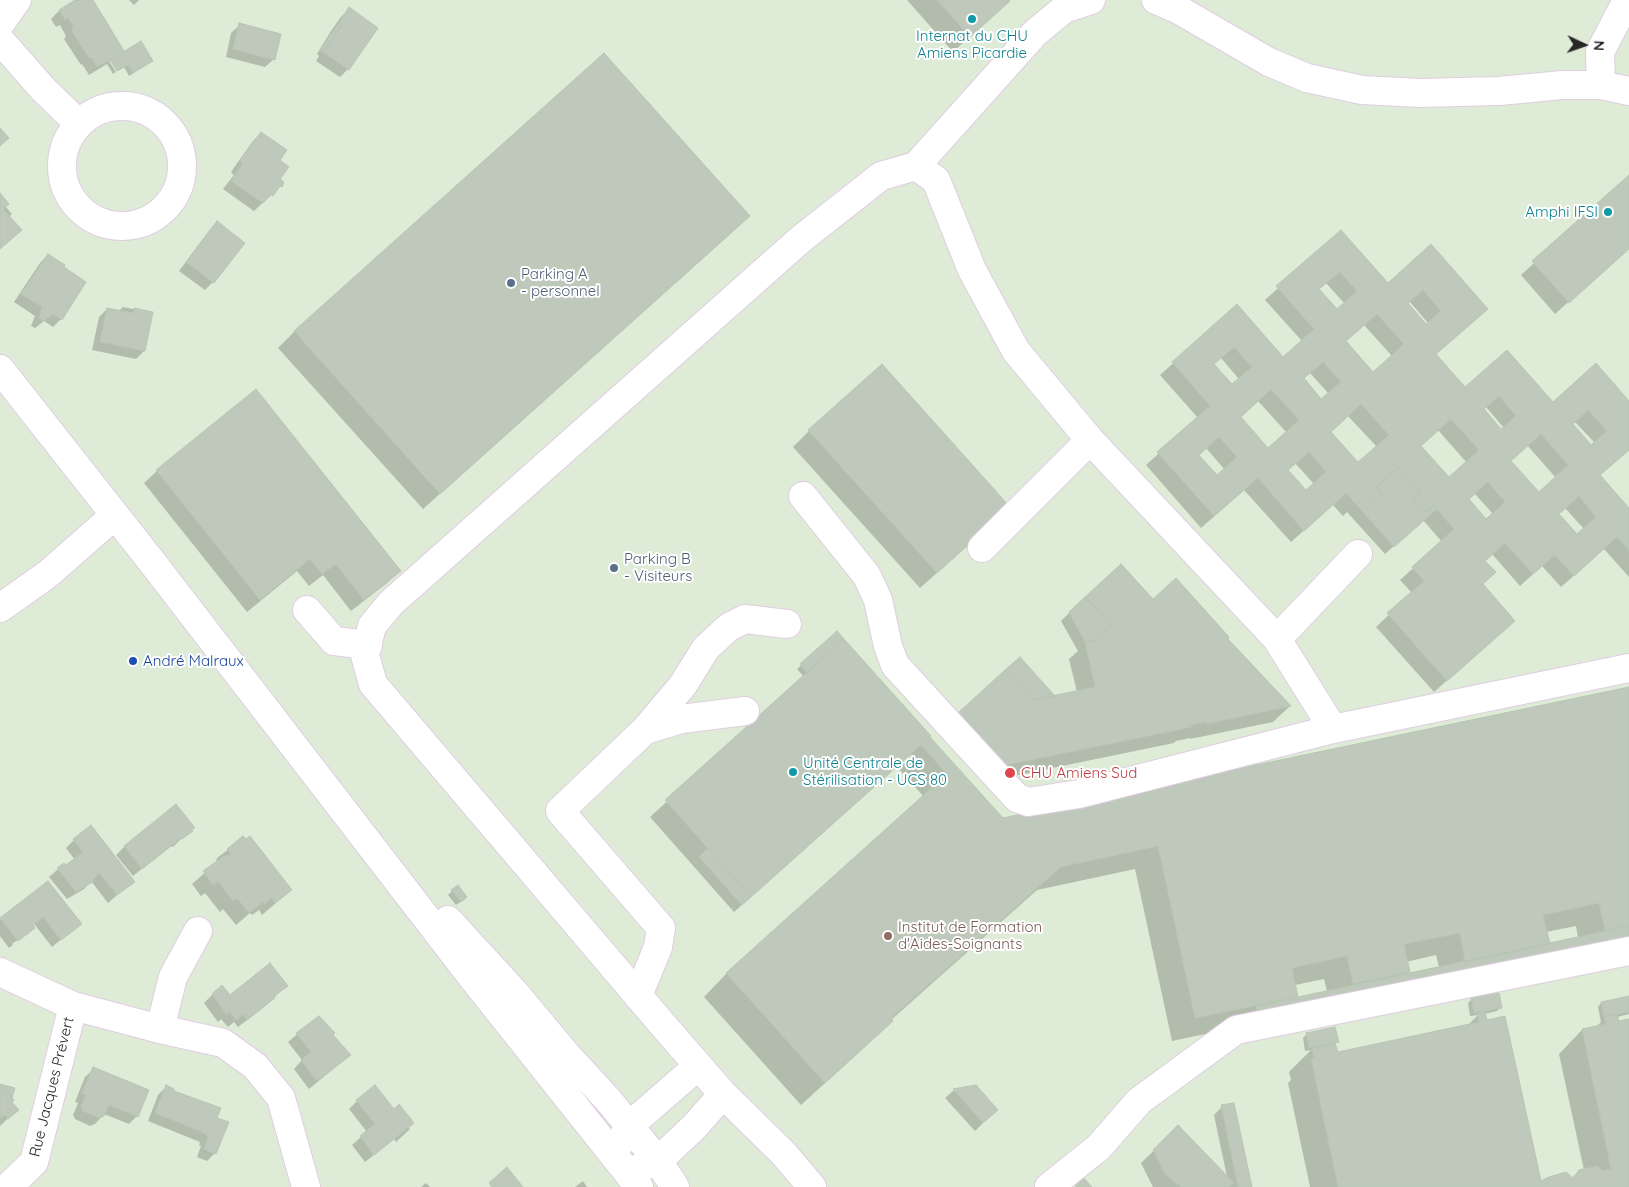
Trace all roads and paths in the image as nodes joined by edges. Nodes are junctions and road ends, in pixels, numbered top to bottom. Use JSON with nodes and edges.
{"nodes":[{"id":1,"x":17,"y":0,"type":"edge"},
{"id":2,"x":1091,"y":0,"type":"edge"},
{"id":3,"x":1156,"y":0,"type":"edge"},
{"id":4,"x":1623,"y":8,"type":"dead end"},
{"id":5,"x":0,"y":24,"type":"edge"},
{"id":6,"x":0,"y":40,"type":"edge"},
{"id":7,"x":1601,"y":85,"type":"junction"},
{"id":8,"x":1629,"y":91,"type":"edge"},
{"id":9,"x":78,"y":124,"type":"junction"},
{"id":10,"x":916,"y":166,"type":"junction"},
{"id":11,"x":0,"y":369,"type":"edge"},
{"id":12,"x":1090,"y":440,"type":"junction"},
{"id":13,"x":803,"y":496,"type":"dead end"},
{"id":14,"x":115,"y":515,"type":"junction"},
{"id":15,"x":982,"y":548,"type":"dead end"},
{"id":16,"x":1358,"y":554,"type":"dead end"},
{"id":17,"x":0,"y":608,"type":"edge"},
{"id":18,"x":307,"y":610,"type":"dead end"},
{"id":19,"x":787,"y":624,"type":"dead end"},
{"id":20,"x":1277,"y":639,"type":"junction"},
{"id":21,"x":368,"y":644,"type":"junction"},
{"id":22,"x":1629,"y":668,"type":"edge"},
{"id":23,"x":745,"y":711,"type":"dead end"},
{"id":24,"x":1333,"y":729,"type":"junction"},
{"id":25,"x":645,"y":730,"type":"junction"},
{"id":26,"x":369,"y":842,"type":"junction"},
{"id":27,"x":198,"y":931,"type":"dead end"},
{"id":28,"x":1629,"y":951,"type":"edge"},
{"id":29,"x":0,"y":972,"type":"edge"},
{"id":30,"x":638,"y":996,"type":"junction"},
{"id":31,"x":73,"y":1006,"type":"junction"},
{"id":32,"x":160,"y":1029,"type":"junction"},
{"id":33,"x":698,"y":1066,"type":"junction"},
{"id":34,"x":723,"y":1094,"type":"junction"},
{"id":35,"x":629,"y":1126,"type":"junction"},
{"id":36,"x":658,"y":1161,"type":"junction"},
{"id":37,"x":634,"y":1179,"type":"edge"},
{"id":38,"x":8,"y":1187,"type":"edge"},
{"id":39,"x":306,"y":1187,"type":"edge"},
{"id":40,"x":675,"y":1187,"type":"edge"},
{"id":41,"x":812,"y":1187,"type":"edge"},
{"id":42,"x":1049,"y":1187,"type":"edge"}],
"edges":[{"from":1,"to":5,"type":"street"},
{"from":2,"to":10,"type":"street"},
{"from":3,"to":7,"type":"street"},
{"from":4,"to":7,"type":"street"},
{"from":6,"to":9,"type":"street"},
{"from":7,"to":8,"type":"street"},
{"from":9,"to":9,"type":"street"},
{"from":10,"to":12,"type":"street"},
{"from":10,"to":21,"type":"street"},
{"from":11,"to":14,"type":"street"},
{"from":12,"to":15,"type":"street"},
{"from":12,"to":20,"type":"street"},
{"from":13,"to":24,"type":"street"},
{"from":14,"to":17,"type":"street"},
{"from":14,"to":26,"type":"street"},
{"from":16,"to":20,"type":"street"},
{"from":18,"to":21,"type":"street"},
{"from":19,"to":25,"type":"street"},
{"from":20,"to":24,"type":"street"},
{"from":21,"to":30,"type":"street"},
{"from":22,"to":24,"type":"street"},
{"from":23,"to":25,"type":"street"},
{"from":25,"to":30,"type":"street"},
{"from":26,"to":35,"type":"street"},
{"from":26,"to":37,"type":"street"},
{"from":27,"to":32,"type":"street"},
{"from":28,"to":42,"type":"street"},
{"from":29,"to":31,"type":"street","name":"Rue Jacques Prévert"},
{"from":30,"to":33,"type":"street"},
{"from":31,"to":32,"type":"street","name":"Rue Jacques Prévert"},
{"from":31,"to":38,"type":"street","name":"Rue Jacques Prévert"},
{"from":32,"to":39,"type":"street","name":"Rue Jacques Prévert"},
{"from":33,"to":34,"type":"street"},
{"from":33,"to":35,"type":"street"},
{"from":34,"to":36,"type":"street"},
{"from":34,"to":41,"type":"street"},
{"from":35,"to":36,"type":"street"},
{"from":35,"to":37,"type":"street"},
{"from":36,"to":37,"type":"street"},
{"from":36,"to":40,"type":"street"}]}
